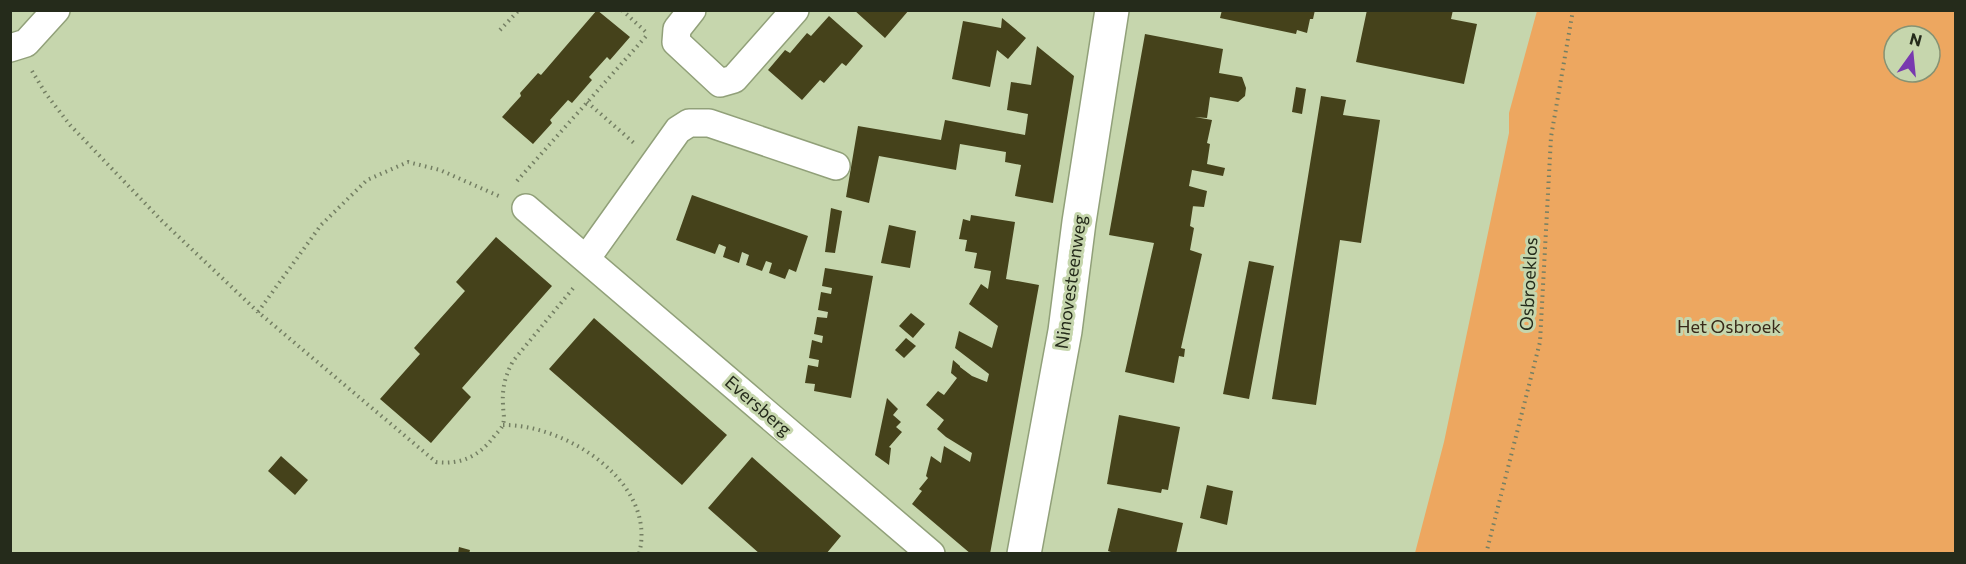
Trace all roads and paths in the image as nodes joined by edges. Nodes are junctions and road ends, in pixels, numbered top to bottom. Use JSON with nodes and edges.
{"nodes":[{"id":1,"x":56,"y":10,"type":"edge"},
{"id":2,"x":519,"y":10,"type":"edge"},
{"id":3,"x":622,"y":10,"type":"edge"},
{"id":4,"x":692,"y":10,"type":"edge"},
{"id":5,"x":795,"y":10,"type":"edge"},
{"id":6,"x":1112,"y":10,"type":"edge"},
{"id":7,"x":1573,"y":10,"type":"edge"},
{"id":8,"x":500,"y":30,"type":"dead end"},
{"id":9,"x":648,"y":34,"type":"junction"},
{"id":10,"x":675,"y":36,"type":"junction"},
{"id":11,"x":18,"y":46,"type":"edge"},
{"id":12,"x":720,"y":83,"type":"junction"},
{"id":13,"x":587,"y":102,"type":"junction"},
{"id":14,"x":709,"y":123,"type":"junction"},
{"id":15,"x":655,"y":161,"type":"junction"},
{"id":16,"x":836,"y":166,"type":"dead end"},
{"id":17,"x":515,"y":202,"type":"junction"},
{"id":18,"x":589,"y":261,"type":"junction"},
{"id":19,"x":258,"y":312,"type":"junction"},
{"id":20,"x":503,"y":425,"type":"junction"},
{"id":21,"x":639,"y":554,"type":"edge"},
{"id":22,"x":930,"y":554,"type":"edge"},
{"id":23,"x":1024,"y":554,"type":"edge"},
{"id":24,"x":1485,"y":554,"type":"edge"}],
"edges":[{"from":1,"to":11,"type":"street"},
{"from":2,"to":8,"type":"path"},
{"from":3,"to":9,"type":"path"},
{"from":4,"to":10,"type":"street"},
{"from":5,"to":12,"type":"street"},
{"from":6,"to":23,"type":"main road","name":"Ninovesteenweg"},
{"from":7,"to":24,"type":"path","name":"Osbroeklos"},
{"from":9,"to":10,"type":"path"},
{"from":9,"to":13,"type":"path"},
{"from":10,"to":12,"type":"street"},
{"from":11,"to":19,"type":"path"},
{"from":12,"to":14,"type":"street"},
{"from":13,"to":15,"type":"path"},
{"from":13,"to":17,"type":"path"},
{"from":14,"to":15,"type":"street"},
{"from":14,"to":16,"type":"street"},
{"from":15,"to":18,"type":"street"},
{"from":17,"to":18,"type":"street","name":"Eversberg"},
{"from":17,"to":19,"type":"path"},
{"from":18,"to":20,"type":"path"},
{"from":18,"to":22,"type":"street","name":"Eversberg"},
{"from":19,"to":20,"type":"path"},
{"from":20,"to":21,"type":"path"}]}
